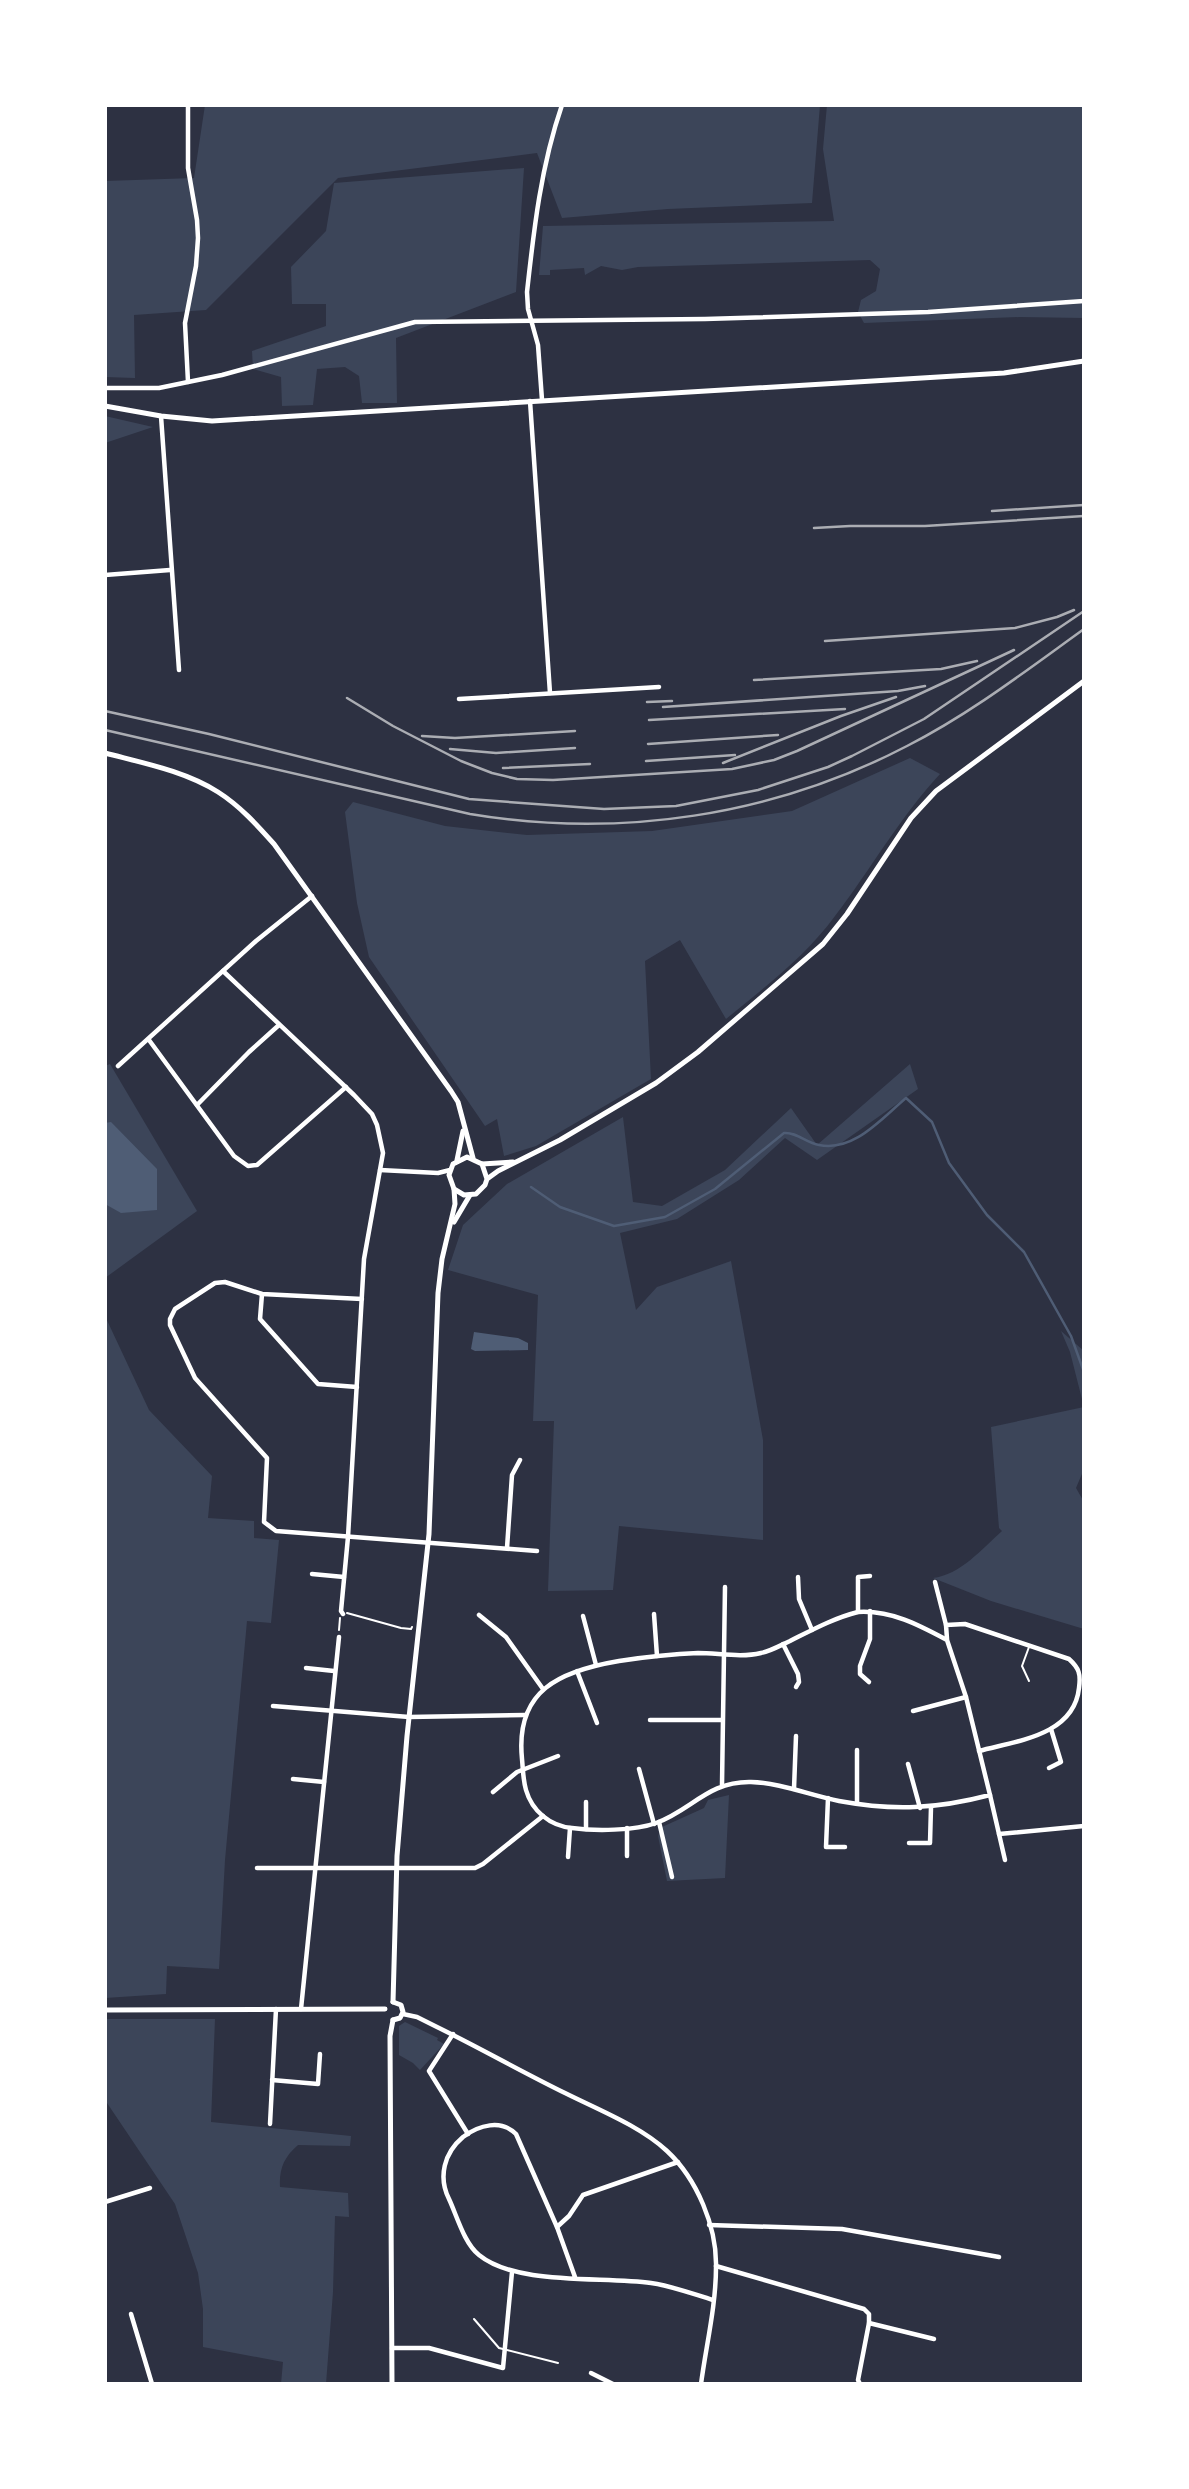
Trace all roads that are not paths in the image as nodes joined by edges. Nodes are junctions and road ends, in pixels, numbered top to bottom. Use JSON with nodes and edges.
{"nodes":[{"id":1,"x":188,"y":105,"type":"edge"},
{"id":2,"x":562,"y":105,"type":"edge"},
{"id":3,"x":1084,"y":301,"type":"edge"},
{"id":4,"x":531,"y":321,"type":"junction"},
{"id":5,"x":1084,"y":361,"type":"edge"},
{"id":6,"x":188,"y":382,"type":"junction"},
{"id":7,"x":105,"y":388,"type":"edge"},
{"id":8,"x":542,"y":400,"type":"junction"},
{"id":9,"x":530,"y":401,"type":"junction"},
{"id":10,"x":105,"y":406,"type":"edge"},
{"id":11,"x":161,"y":416,"type":"junction"},
{"id":12,"x":171,"y":570,"type":"junction"},
{"id":13,"x":105,"y":575,"type":"edge"},
{"id":14,"x":179,"y":670,"type":"dead end"},
{"id":15,"x":1084,"y":681,"type":"edge"},
{"id":16,"x":659,"y":687,"type":"dead end"},
{"id":17,"x":550,"y":693,"type":"junction"},
{"id":18,"x":459,"y":699,"type":"dead end"},
{"id":19,"x":105,"y":753,"type":"edge"},
{"id":20,"x":312,"y":896,"type":"junction"},
{"id":21,"x":223,"y":971,"type":"junction"},
{"id":22,"x":279,"y":1025,"type":"junction"},
{"id":23,"x":149,"y":1040,"type":"junction"},
{"id":24,"x":118,"y":1066,"type":"dead end"},
{"id":25,"x":346,"y":1087,"type":"junction"},
{"id":26,"x":197,"y":1105,"type":"junction"},
{"id":27,"x":463,"y":1128,"type":"junction"},
{"id":28,"x":473,"y":1158,"type":"junction"},
{"id":29,"x":457,"y":1160,"type":"junction"},
{"id":30,"x":520,"y":1161,"type":"junction"},
{"id":31,"x":482,"y":1164,"type":"junction"},
{"id":32,"x":380,"y":1170,"type":"junction"},
{"id":33,"x":450,"y":1170,"type":"junction"},
{"id":34,"x":438,"y":1173,"type":"junction"},
{"id":35,"x":487,"y":1179,"type":"junction"},
{"id":36,"x":449,"y":1180,"type":"junction"},
{"id":37,"x":454,"y":1189,"type":"junction"},
{"id":38,"x":470,"y":1195,"type":"junction"},
{"id":39,"x":450,"y":1228,"type":"junction"},
{"id":40,"x":262,"y":1294,"type":"junction"},
{"id":41,"x":362,"y":1299,"type":"junction"},
{"id":42,"x":357,"y":1387,"type":"junction"},
{"id":43,"x":520,"y":1460,"type":"dead end"},
{"id":44,"x":348,"y":1537,"type":"junction"},
{"id":45,"x":429,"y":1543,"type":"junction"},
{"id":46,"x":508,"y":1549,"type":"junction"},
{"id":47,"x":537,"y":1550,"type":"dead end"},
{"id":48,"x":312,"y":1574,"type":"dead end"},
{"id":49,"x":870,"y":1576,"type":"dead end"},
{"id":50,"x":344,"y":1577,"type":"junction"},
{"id":51,"x":798,"y":1577,"type":"dead end"},
{"id":52,"x":934,"y":1582,"type":"dead end"},
{"id":53,"x":725,"y":1587,"type":"dead end"},
{"id":54,"x":858,"y":1612,"type":"junction"},
{"id":55,"x":870,"y":1612,"type":"junction"},
{"id":56,"x":343,"y":1614,"type":"road end"},
{"id":57,"x":654,"y":1614,"type":"dead end"},
{"id":58,"x":479,"y":1615,"type":"dead end"},
{"id":59,"x":583,"y":1616,"type":"dead end"},
{"id":60,"x":946,"y":1625,"type":"junction"},
{"id":61,"x":812,"y":1630,"type":"junction"},
{"id":62,"x":339,"y":1637,"type":"road end"},
{"id":63,"x":947,"y":1640,"type":"junction"},
{"id":64,"x":783,"y":1644,"type":"junction"},
{"id":65,"x":1030,"y":1645,"type":"junction"},
{"id":66,"x":723,"y":1654,"type":"junction"},
{"id":67,"x":657,"y":1656,"type":"junction"},
{"id":68,"x":596,"y":1665,"type":"junction"},
{"id":69,"x":306,"y":1668,"type":"dead end"},
{"id":70,"x":334,"y":1671,"type":"junction"},
{"id":71,"x":577,"y":1671,"type":"junction"},
{"id":72,"x":1029,"y":1681,"type":"dead end"},
{"id":73,"x":869,"y":1682,"type":"dead end"},
{"id":74,"x":796,"y":1687,"type":"dead end"},
{"id":75,"x":543,"y":1689,"type":"junction"},
{"id":76,"x":966,"y":1697,"type":"junction"},
{"id":77,"x":273,"y":1706,"type":"dead end"},
{"id":78,"x":331,"y":1710,"type":"junction"},
{"id":79,"x":913,"y":1711,"type":"dead end"},
{"id":80,"x":525,"y":1716,"type":"junction"},
{"id":81,"x":410,"y":1717,"type":"junction"},
{"id":82,"x":650,"y":1720,"type":"dead end"},
{"id":83,"x":722,"y":1720,"type":"junction"},
{"id":84,"x":597,"y":1723,"type":"dead end"},
{"id":85,"x":1051,"y":1728,"type":"junction"},
{"id":86,"x":796,"y":1736,"type":"dead end"},
{"id":87,"x":857,"y":1750,"type":"dead end"},
{"id":88,"x":979,"y":1751,"type":"junction"},
{"id":89,"x":558,"y":1756,"type":"dead end"},
{"id":90,"x":908,"y":1764,"type":"dead end"},
{"id":91,"x":1049,"y":1768,"type":"dead end"},
{"id":92,"x":639,"y":1769,"type":"dead end"},
{"id":93,"x":523,"y":1770,"type":"junction"},
{"id":94,"x":293,"y":1779,"type":"dead end"},
{"id":95,"x":324,"y":1782,"type":"junction"},
{"id":96,"x":722,"y":1784,"type":"junction"},
{"id":97,"x":794,"y":1789,"type":"junction"},
{"id":98,"x":493,"y":1791,"type":"dead end"},
{"id":99,"x":990,"y":1795,"type":"junction"},
{"id":100,"x":828,"y":1798,"type":"junction"},
{"id":101,"x":586,"y":1802,"type":"dead end"},
{"id":102,"x":857,"y":1803,"type":"junction"},
{"id":103,"x":932,"y":1807,"type":"junction"},
{"id":104,"x":920,"y":1808,"type":"junction"},
{"id":105,"x":542,"y":1816,"type":"junction"},
{"id":106,"x":656,"y":1823,"type":"junction"},
{"id":107,"x":1084,"y":1826,"type":"edge"},
{"id":108,"x":570,"y":1828,"type":"junction"},
{"id":109,"x":627,"y":1828,"type":"junction"},
{"id":110,"x":586,"y":1829,"type":"junction"},
{"id":111,"x":999,"y":1834,"type":"junction"},
{"id":112,"x":909,"y":1843,"type":"dead end"},
{"id":113,"x":845,"y":1847,"type":"dead end"},
{"id":114,"x":627,"y":1856,"type":"dead end"},
{"id":115,"x":568,"y":1857,"type":"dead end"},
{"id":116,"x":1005,"y":1860,"type":"dead end"},
{"id":117,"x":316,"y":1867,"type":"junction"},
{"id":118,"x":257,"y":1868,"type":"dead end"},
{"id":119,"x":396,"y":1868,"type":"junction"},
{"id":120,"x":671,"y":1877,"type":"dead end"},
{"id":121,"x":393,"y":2002,"type":"junction"},
{"id":122,"x":275,"y":2009,"type":"junction"},
{"id":123,"x":301,"y":2009,"type":"junction"},
{"id":124,"x":385,"y":2009,"type":"junction"},
{"id":125,"x":105,"y":2010,"type":"edge"},
{"id":126,"x":403,"y":2014,"type":"junction"},
{"id":127,"x":393,"y":2020,"type":"junction"},
{"id":128,"x":453,"y":2035,"type":"junction"},
{"id":129,"x":320,"y":2054,"type":"dead end"},
{"id":130,"x":272,"y":2081,"type":"junction"},
{"id":131,"x":270,"y":2124,"type":"dead end"},
{"id":132,"x":468,"y":2134,"type":"junction"},
{"id":133,"x":678,"y":2162,"type":"junction"},
{"id":134,"x":150,"y":2189,"type":"dead end"},
{"id":135,"x":105,"y":2202,"type":"edge"},
{"id":136,"x":709,"y":2225,"type":"junction"},
{"id":137,"x":557,"y":2227,"type":"junction"},
{"id":138,"x":999,"y":2257,"type":"dead end"},
{"id":139,"x":716,"y":2266,"type":"junction"},
{"id":140,"x":512,"y":2272,"type":"junction"},
{"id":141,"x":575,"y":2277,"type":"junction"},
{"id":142,"x":713,"y":2300,"type":"junction"},
{"id":143,"x":131,"y":2314,"type":"dead end"},
{"id":144,"x":474,"y":2319,"type":"dead end"},
{"id":145,"x":869,"y":2323,"type":"junction"},
{"id":146,"x":934,"y":2339,"type":"dead end"},
{"id":147,"x":392,"y":2348,"type":"junction"},
{"id":148,"x":506,"y":2350,"type":"junction"},
{"id":149,"x":558,"y":2363,"type":"dead end"},
{"id":150,"x":591,"y":2374,"type":"dead end"},
{"id":151,"x":152,"y":2384,"type":"edge"},
{"id":152,"x":392,"y":2384,"type":"edge"},
{"id":153,"x":613,"y":2384,"type":"edge"},
{"id":154,"x":701,"y":2384,"type":"edge"},
{"id":155,"x":860,"y":2384,"type":"edge"}],
"edges":[{"from":1,"to":6,"type":"street"},
{"from":2,"to":4,"type":"street"},
{"from":3,"to":4,"type":"street"},
{"from":4,"to":6,"type":"street"},
{"from":4,"to":8,"type":"street"},
{"from":5,"to":8,"type":"street"},
{"from":6,"to":7,"type":"street"},
{"from":8,"to":9,"type":"street"},
{"from":9,"to":11,"type":"street"},
{"from":9,"to":17,"type":"street"},
{"from":10,"to":11,"type":"street"},
{"from":11,"to":12,"type":"street"},
{"from":12,"to":13,"type":"street"},
{"from":12,"to":14,"type":"street"},
{"from":15,"to":30,"type":"street"},
{"from":16,"to":17,"type":"street"},
{"from":17,"to":18,"type":"street"},
{"from":19,"to":20,"type":"street"},
{"from":20,"to":21,"type":"street"},
{"from":20,"to":27,"type":"street"},
{"from":21,"to":22,"type":"street"},
{"from":21,"to":23,"type":"street"},
{"from":22,"to":25,"type":"street"},
{"from":22,"to":26,"type":"street"},
{"from":23,"to":24,"type":"street"},
{"from":23,"to":26,"type":"street"},
{"from":25,"to":26,"type":"street"},
{"from":25,"to":32,"type":"street"},
{"from":27,"to":28,"type":"street"},
{"from":27,"to":29,"type":"street"},
{"from":28,"to":29,"type":"street"},
{"from":28,"to":31,"type":"street"},
{"from":29,"to":33,"type":"street"},
{"from":30,"to":31,"type":"street"},
{"from":30,"to":35,"type":"street"},
{"from":31,"to":35,"type":"street"},
{"from":32,"to":34,"type":"street"},
{"from":32,"to":41,"type":"street"},
{"from":33,"to":34,"type":"street"},
{"from":33,"to":36,"type":"street"},
{"from":34,"to":36,"type":"street"},
{"from":35,"to":38,"type":"street"},
{"from":36,"to":37,"type":"street"},
{"from":37,"to":38,"type":"street"},
{"from":37,"to":39,"type":"street"},
{"from":38,"to":39,"type":"street"},
{"from":39,"to":45,"type":"street"},
{"from":40,"to":41,"type":"street"},
{"from":40,"to":42,"type":"street"},
{"from":40,"to":44,"type":"street"},
{"from":41,"to":42,"type":"street"},
{"from":42,"to":44,"type":"street"},
{"from":43,"to":46,"type":"street"},
{"from":44,"to":45,"type":"street"},
{"from":44,"to":50,"type":"street"},
{"from":45,"to":46,"type":"street"},
{"from":45,"to":81,"type":"street"},
{"from":46,"to":47,"type":"street"},
{"from":48,"to":50,"type":"street"},
{"from":49,"to":54,"type":"street"},
{"from":50,"to":56,"type":"street"},
{"from":51,"to":61,"type":"street"},
{"from":52,"to":60,"type":"street"},
{"from":53,"to":66,"type":"street"},
{"from":54,"to":55,"type":"street"},
{"from":54,"to":61,"type":"street"},
{"from":55,"to":63,"type":"street"},
{"from":55,"to":73,"type":"street"},
{"from":57,"to":67,"type":"street"},
{"from":58,"to":75,"type":"street"},
{"from":59,"to":68,"type":"street"},
{"from":60,"to":63,"type":"street"},
{"from":60,"to":65,"type":"street"},
{"from":61,"to":64,"type":"street"},
{"from":62,"to":70,"type":"street"},
{"from":63,"to":76,"type":"street"},
{"from":64,"to":66,"type":"street"},
{"from":64,"to":74,"type":"street"},
{"from":65,"to":72,"type":"lane"},
{"from":65,"to":85,"type":"street"},
{"from":66,"to":67,"type":"street"},
{"from":66,"to":83,"type":"street"},
{"from":67,"to":68,"type":"street"},
{"from":68,"to":71,"type":"street"},
{"from":69,"to":70,"type":"street"},
{"from":70,"to":78,"type":"street"},
{"from":71,"to":75,"type":"street"},
{"from":71,"to":84,"type":"street"},
{"from":75,"to":80,"type":"street"},
{"from":76,"to":79,"type":"street"},
{"from":76,"to":88,"type":"street"},
{"from":77,"to":78,"type":"street"},
{"from":78,"to":81,"type":"street"},
{"from":78,"to":95,"type":"street"},
{"from":80,"to":81,"type":"street"},
{"from":80,"to":93,"type":"street"},
{"from":81,"to":119,"type":"street"},
{"from":82,"to":83,"type":"street"},
{"from":83,"to":96,"type":"street"},
{"from":85,"to":88,"type":"street"},
{"from":85,"to":91,"type":"street"},
{"from":86,"to":97,"type":"street"},
{"from":87,"to":102,"type":"street"},
{"from":88,"to":99,"type":"street"},
{"from":89,"to":93,"type":"street"},
{"from":90,"to":104,"type":"street"},
{"from":92,"to":106,"type":"street"},
{"from":93,"to":98,"type":"street"},
{"from":93,"to":105,"type":"street"},
{"from":94,"to":95,"type":"street"},
{"from":95,"to":117,"type":"street"},
{"from":96,"to":97,"type":"street"},
{"from":96,"to":106,"type":"street"},
{"from":97,"to":100,"type":"street"},
{"from":99,"to":103,"type":"street"},
{"from":99,"to":111,"type":"street"},
{"from":100,"to":102,"type":"street"},
{"from":100,"to":113,"type":"street"},
{"from":101,"to":110,"type":"street"},
{"from":102,"to":104,"type":"street"},
{"from":103,"to":104,"type":"street"},
{"from":103,"to":112,"type":"street"},
{"from":105,"to":108,"type":"street"},
{"from":105,"to":119,"type":"street"},
{"from":106,"to":109,"type":"street"},
{"from":106,"to":120,"type":"street"},
{"from":107,"to":111,"type":"street"},
{"from":108,"to":110,"type":"street"},
{"from":108,"to":115,"type":"street"},
{"from":109,"to":110,"type":"street"},
{"from":109,"to":114,"type":"street"},
{"from":111,"to":116,"type":"street"},
{"from":117,"to":118,"type":"street"},
{"from":117,"to":119,"type":"street"},
{"from":117,"to":123,"type":"street"},
{"from":119,"to":121,"type":"street"},
{"from":121,"to":124,"type":"street"},
{"from":121,"to":126,"type":"street"},
{"from":122,"to":123,"type":"street"},
{"from":122,"to":125,"type":"street"},
{"from":122,"to":130,"type":"street"},
{"from":123,"to":124,"type":"street"},
{"from":124,"to":127,"type":"street"},
{"from":126,"to":127,"type":"street"},
{"from":126,"to":128,"type":"street"},
{"from":127,"to":147,"type":"street"},
{"from":128,"to":132,"type":"street"},
{"from":128,"to":133,"type":"street"},
{"from":129,"to":130,"type":"street"},
{"from":130,"to":131,"type":"street"},
{"from":132,"to":137,"type":"street"},
{"from":132,"to":140,"type":"street"},
{"from":133,"to":136,"type":"street"},
{"from":133,"to":137,"type":"street"},
{"from":134,"to":135,"type":"street"},
{"from":136,"to":138,"type":"street"},
{"from":136,"to":139,"type":"street"},
{"from":137,"to":141,"type":"street"},
{"from":139,"to":142,"type":"street"},
{"from":139,"to":145,"type":"street"},
{"from":140,"to":141,"type":"street"},
{"from":140,"to":148,"type":"street"},
{"from":141,"to":142,"type":"street"},
{"from":142,"to":154,"type":"street"},
{"from":143,"to":151,"type":"street"},
{"from":144,"to":148,"type":"lane"},
{"from":145,"to":146,"type":"street"},
{"from":145,"to":155,"type":"street"},
{"from":147,"to":148,"type":"street"},
{"from":147,"to":152,"type":"street"},
{"from":148,"to":149,"type":"lane"},
{"from":150,"to":153,"type":"street"}]}
